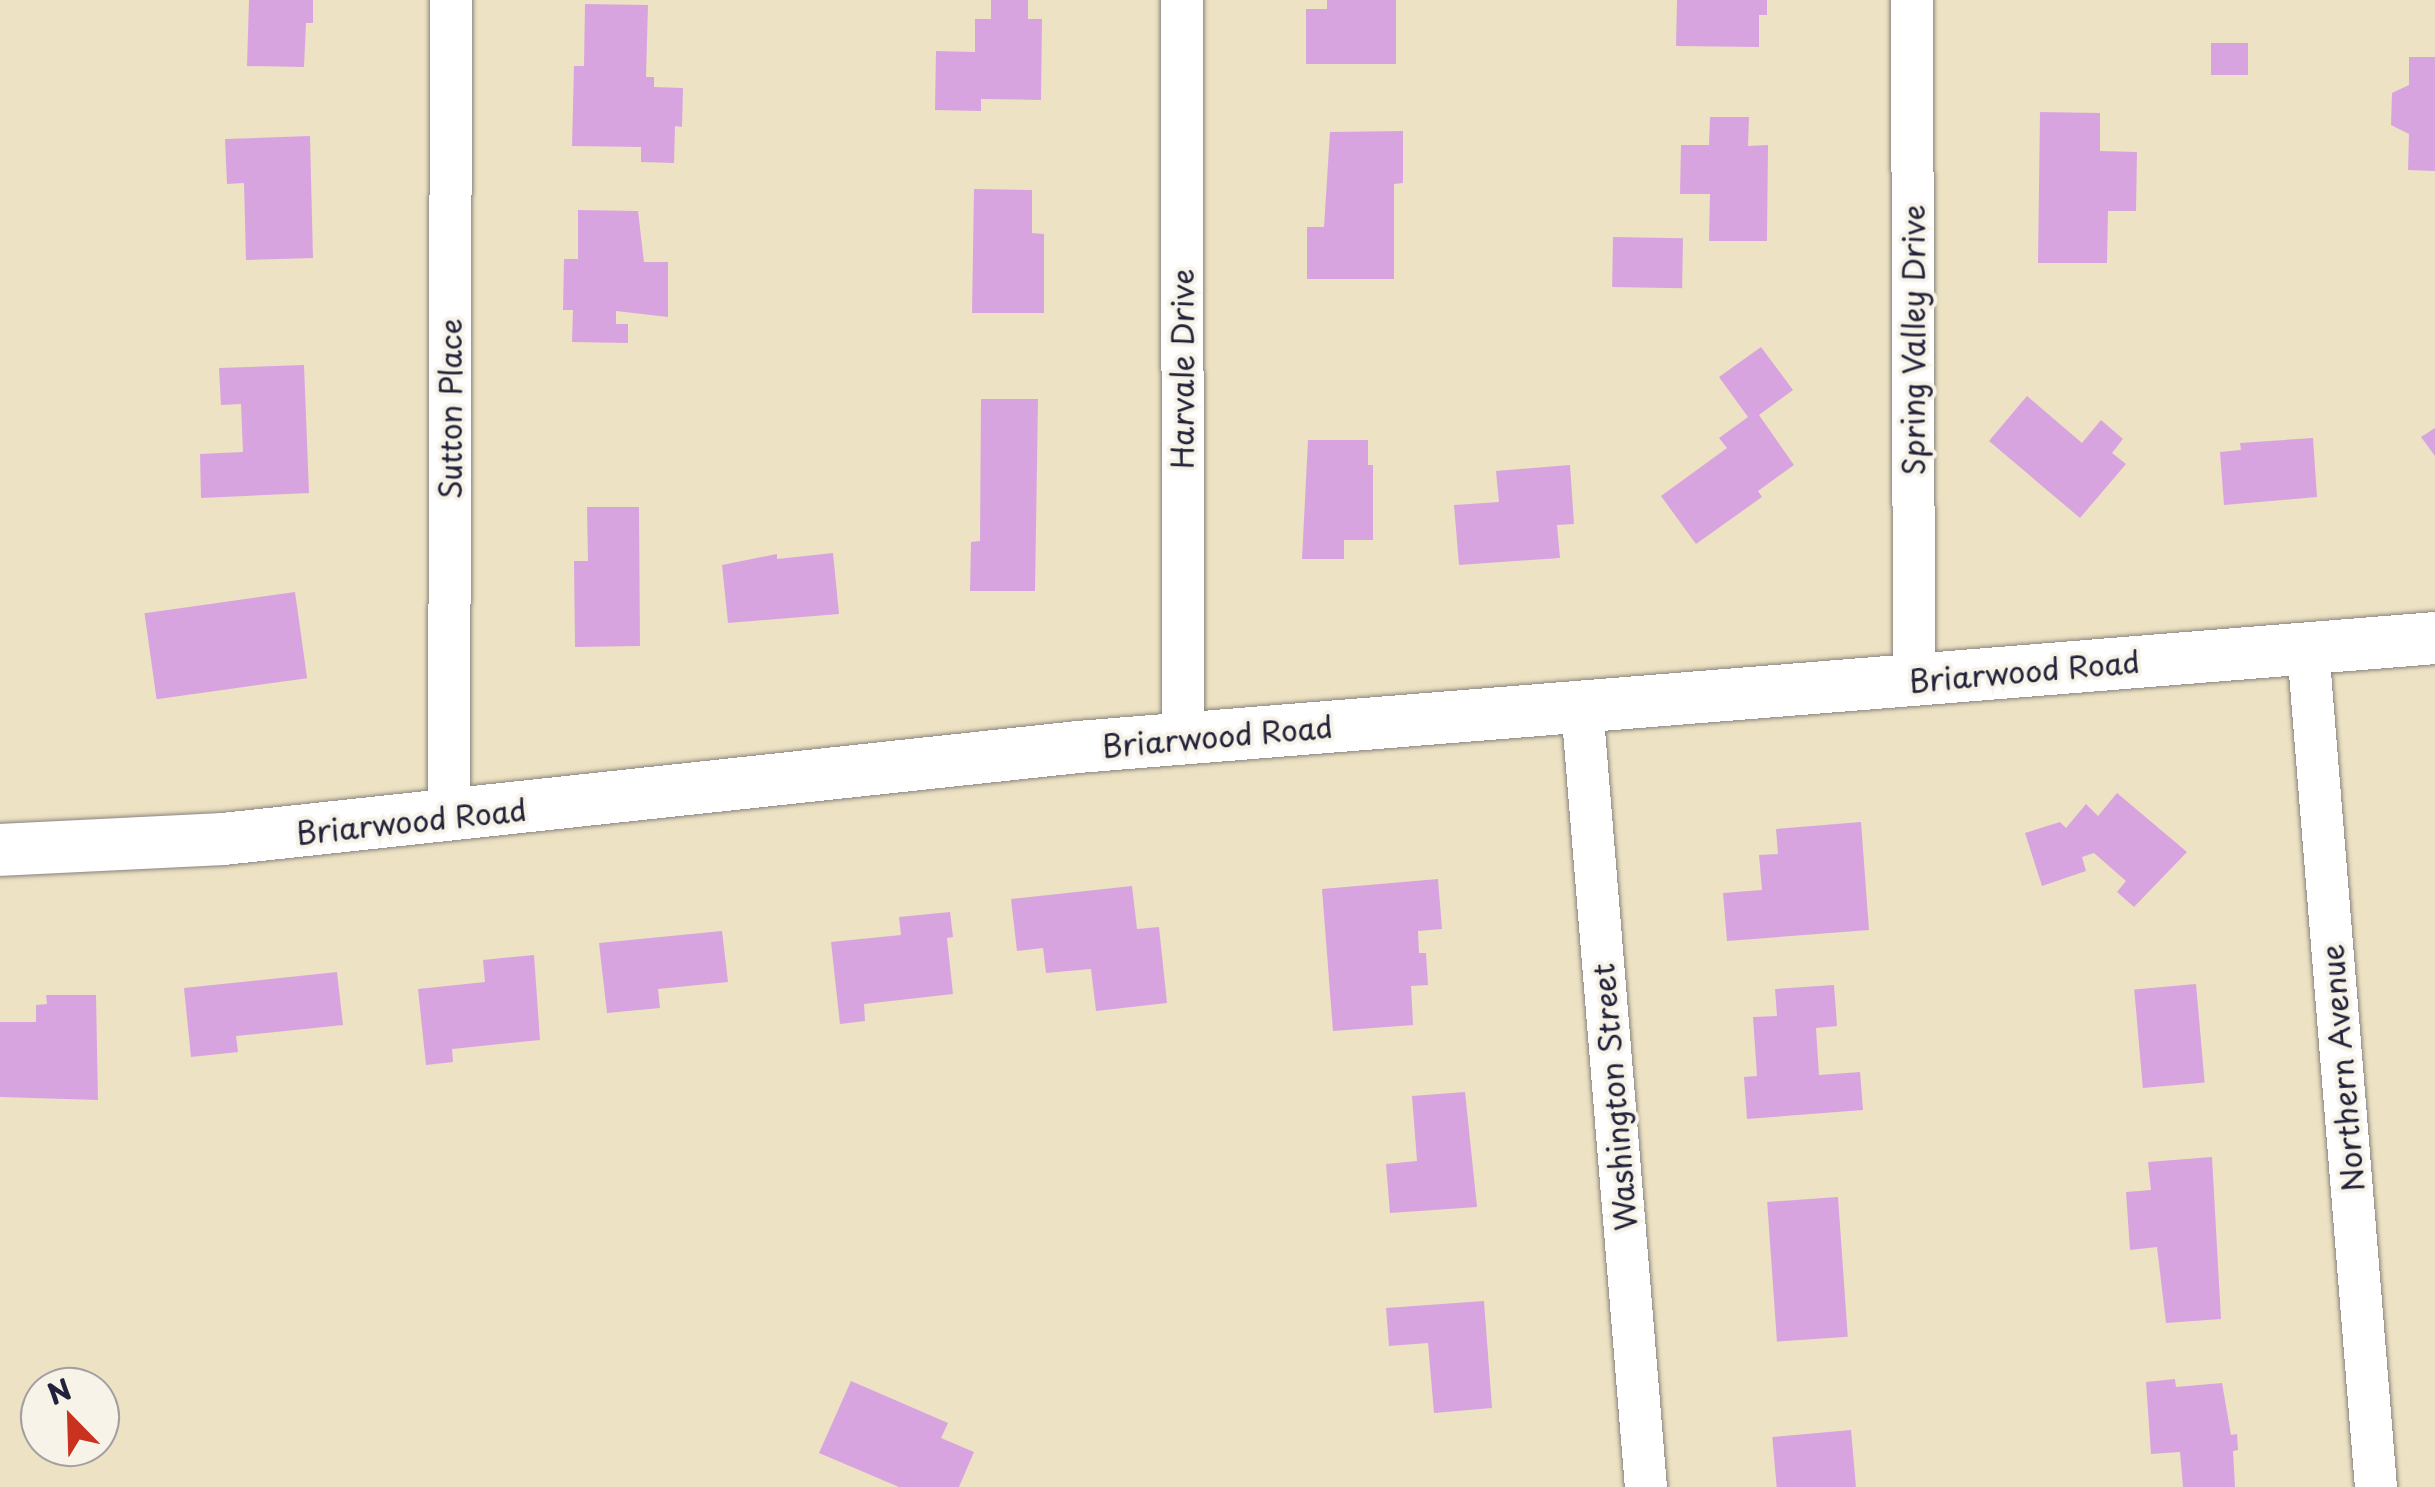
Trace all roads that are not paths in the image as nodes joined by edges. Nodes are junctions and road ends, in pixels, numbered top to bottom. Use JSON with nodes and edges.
{"nodes":[{"id":1,"x":451,"y":0,"type":"edge"},
{"id":2,"x":1182,"y":0,"type":"edge"},
{"id":3,"x":1912,"y":0,"type":"edge"},
{"id":4,"x":2435,"y":638,"type":"edge"},
{"id":5,"x":2308,"y":648,"type":"junction"},
{"id":6,"x":1914,"y":680,"type":"junction"},
{"id":7,"x":1582,"y":706,"type":"junction"},
{"id":8,"x":1182,"y":738,"type":"junction"},
{"id":9,"x":450,"y":818,"type":"junction"},
{"id":10,"x":0,"y":850,"type":"edge"},
{"id":11,"x":1646,"y":1487,"type":"edge"},
{"id":12,"x":2376,"y":1487,"type":"edge"}],
"edges":[{"from":1,"to":9,"type":"street","name":"Sutton Place"},
{"from":2,"to":8,"type":"street","name":"Harvale Drive"},
{"from":3,"to":6,"type":"street","name":"Spring Valley Drive"},
{"from":4,"to":5,"type":"street","name":"Briarwood Road"},
{"from":5,"to":6,"type":"street","name":"Briarwood Road"},
{"from":5,"to":12,"type":"street","name":"Northern Avenue"},
{"from":6,"to":7,"type":"street","name":"Briarwood Road"},
{"from":7,"to":8,"type":"street","name":"Briarwood Road"},
{"from":7,"to":11,"type":"street","name":"Washington Street"},
{"from":8,"to":9,"type":"street","name":"Briarwood Road"},
{"from":9,"to":10,"type":"street","name":"Briarwood Road"}]}
